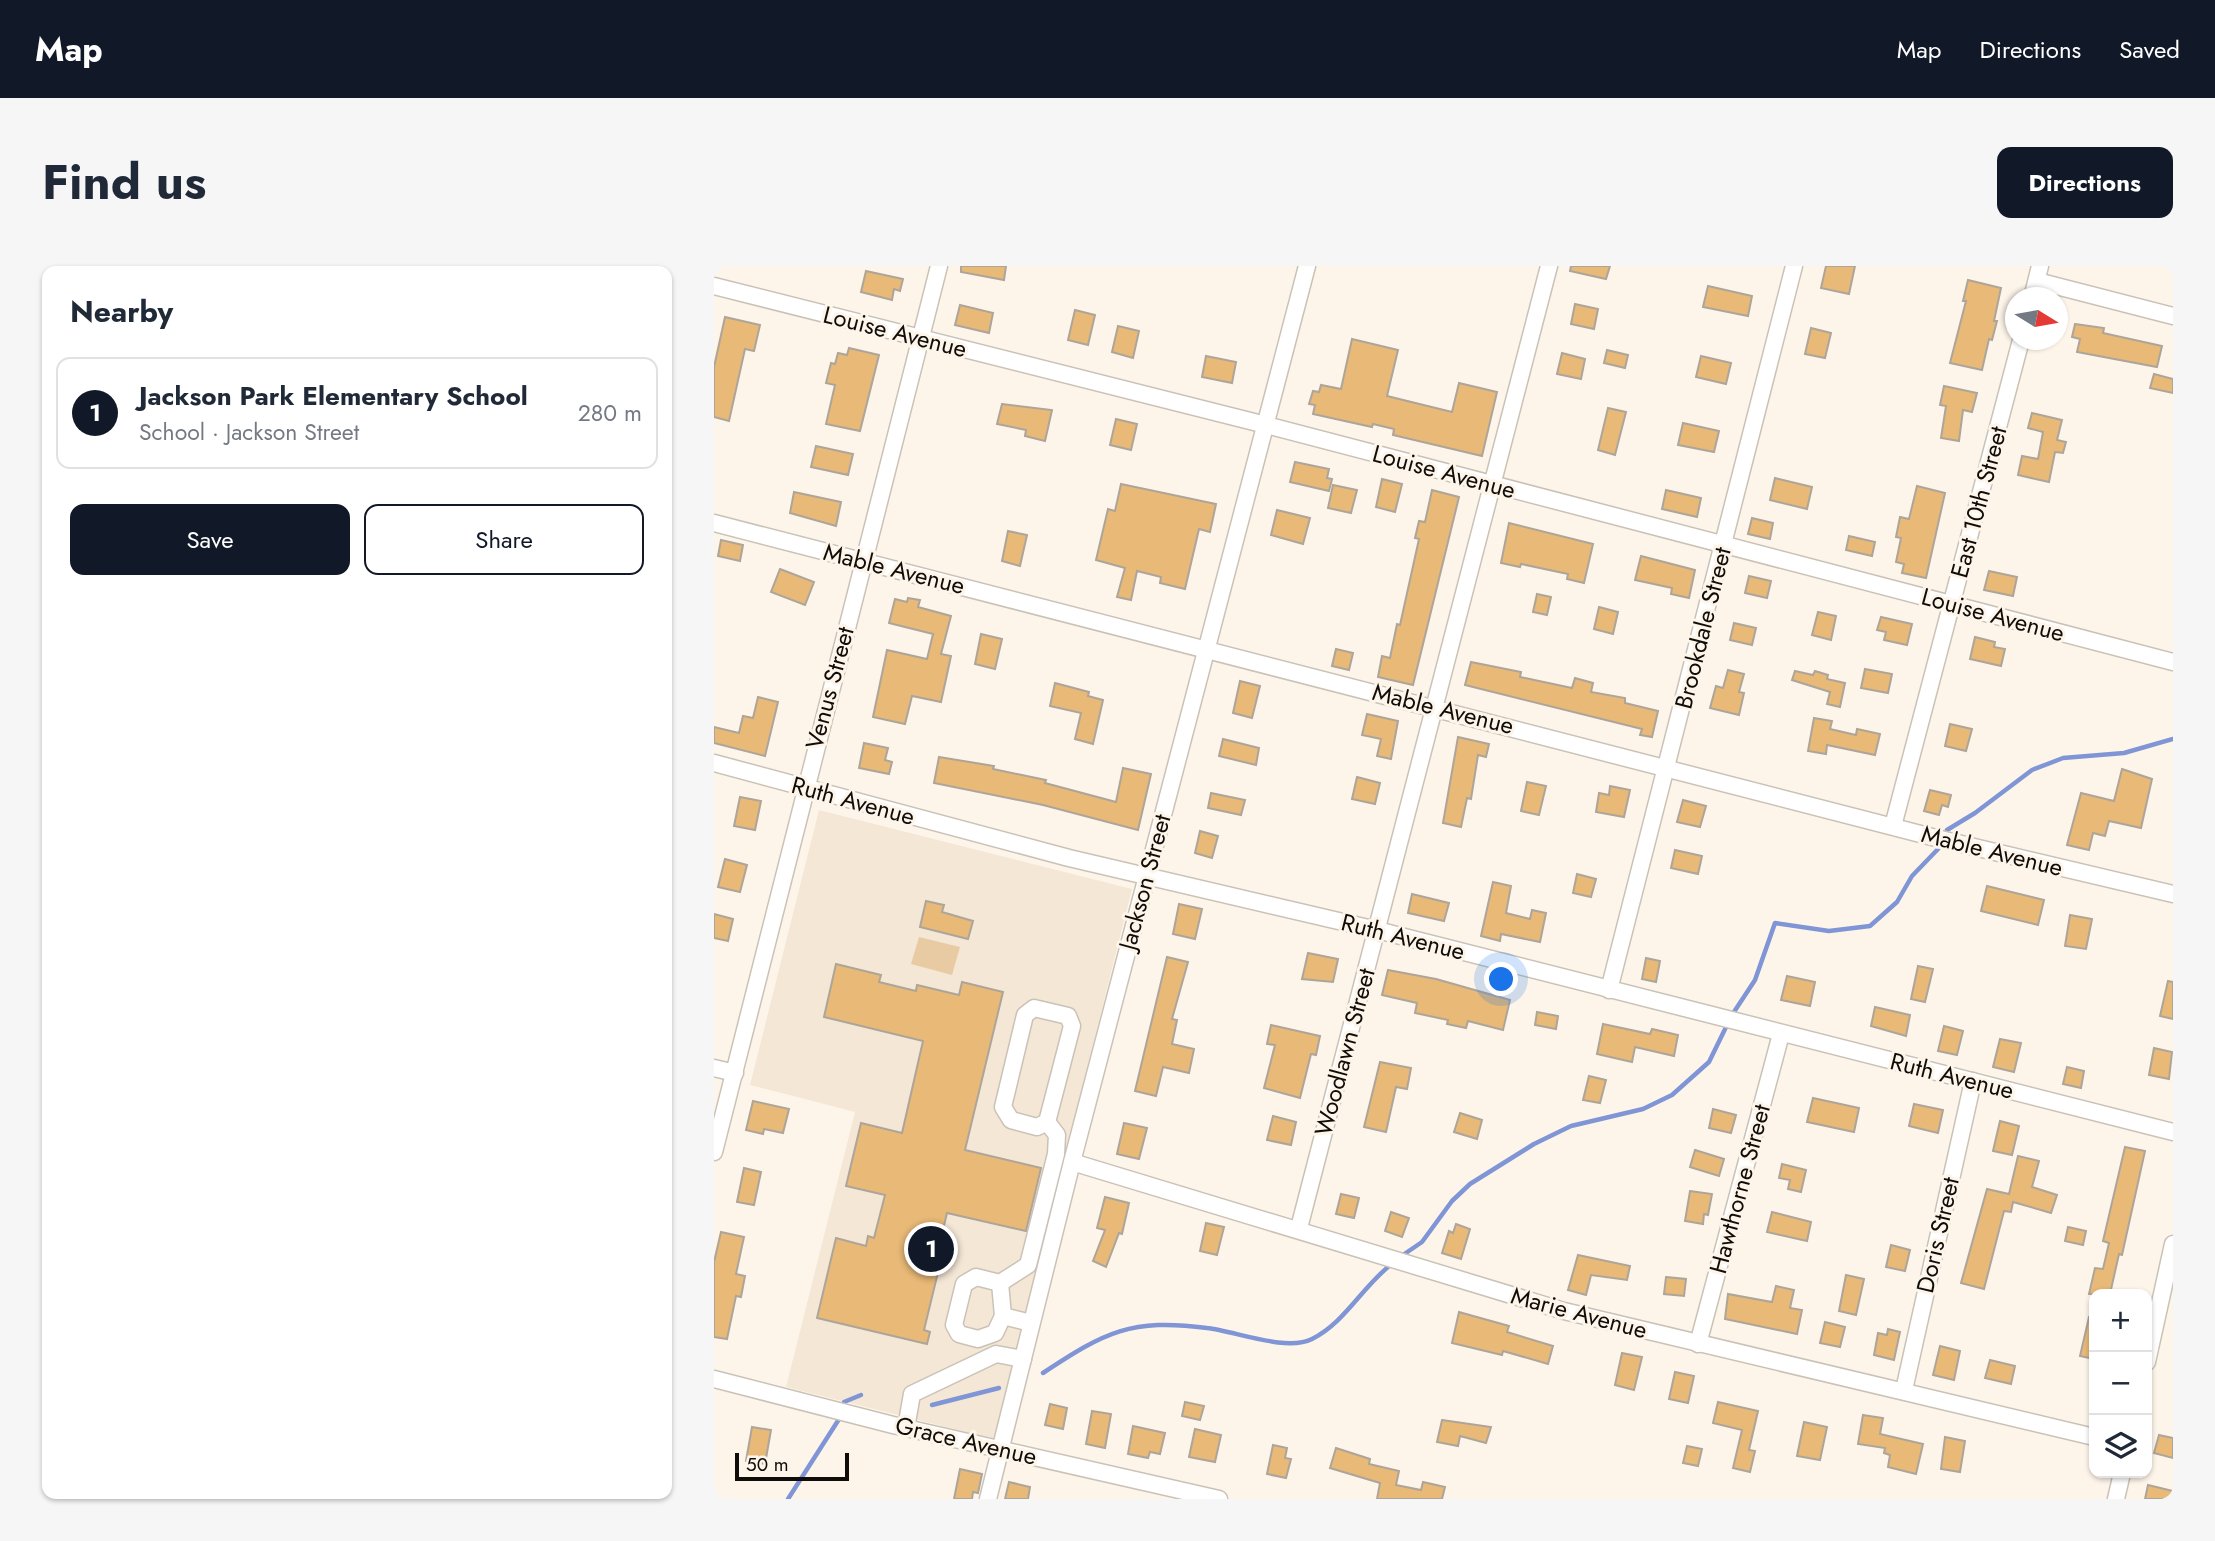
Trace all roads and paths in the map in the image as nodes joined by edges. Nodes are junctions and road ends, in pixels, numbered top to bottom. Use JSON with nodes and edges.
{"nodes":[{"id":1,"x":939,"y":266,"type":"edge"},
{"id":2,"x":1307,"y":266,"type":"edge"},
{"id":3,"x":1549,"y":266,"type":"edge"},
{"id":4,"x":1794,"y":266,"type":"edge"},
{"id":5,"x":2038,"y":273,"type":"edge"},
{"id":6,"x":714,"y":286,"type":"edge"},
{"id":7,"x":2173,"y":316,"type":"edge"},
{"id":8,"x":920,"y":338,"type":"junction"},
{"id":9,"x":2018,"y":350,"type":"edge"},
{"id":10,"x":1266,"y":425,"type":"junction"},
{"id":11,"x":1494,"y":485,"type":"junction"},
{"id":12,"x":714,"y":523,"type":"edge"},
{"id":13,"x":1724,"y":543,"type":"junction"},
{"id":14,"x":863,"y":561,"type":"junction"},
{"id":15,"x":1952,"y":605,"type":"junction"},
{"id":16,"x":1205,"y":649,"type":"junction"},
{"id":17,"x":2173,"y":662,"type":"edge"},
{"id":18,"x":1437,"y":707,"type":"junction"},
{"id":19,"x":714,"y":763,"type":"edge"},
{"id":20,"x":1668,"y":768,"type":"junction"},
{"id":21,"x":805,"y":788,"type":"junction"},
{"id":22,"x":1893,"y":826,"type":"junction"},
{"id":23,"x":1147,"y":874,"type":"junction"},
{"id":24,"x":2173,"y":894,"type":"edge"},
{"id":25,"x":1377,"y":930,"type":"junction"},
{"id":26,"x":1609,"y":990,"type":"junction"},
{"id":27,"x":1781,"y":1034,"type":"junction"},
{"id":28,"x":714,"y":1068,"type":"edge"},
{"id":29,"x":735,"y":1073,"type":"junction"},
{"id":30,"x":1973,"y":1081,"type":"junction"},
{"id":31,"x":1052,"y":1128,"type":"junction"},
{"id":32,"x":2173,"y":1132,"type":"edge"},
{"id":33,"x":1079,"y":1136,"type":"junction"},
{"id":34,"x":714,"y":1152,"type":"edge"},
{"id":35,"x":1072,"y":1162,"type":"junction"},
{"id":36,"x":1299,"y":1228,"type":"junction"},
{"id":37,"x":2173,"y":1244,"type":"edge"},
{"id":38,"x":1000,"y":1283,"type":"junction"},
{"id":39,"x":1003,"y":1316,"type":"junction"},
{"id":40,"x":1031,"y":1323,"type":"junction"},
{"id":41,"x":1698,"y":1344,"type":"junction"},
{"id":42,"x":2149,"y":1352,"type":"edge"},
{"id":43,"x":1023,"y":1359,"type":"junction"},
{"id":44,"x":714,"y":1379,"type":"edge"},
{"id":45,"x":1904,"y":1390,"type":"junction"},
{"id":46,"x":906,"y":1428,"type":"junction"},
{"id":47,"x":2089,"y":1436,"type":"edge"},
{"id":48,"x":1000,"y":1449,"type":"junction"},
{"id":49,"x":2121,"y":1478,"type":"edge"},
{"id":50,"x":988,"y":1499,"type":"edge"},
{"id":51,"x":1219,"y":1499,"type":"edge"},
{"id":52,"x":2116,"y":1499,"type":"edge"}],
"edges":[{"from":1,"to":8,"type":"street","name":"Venus Street"},
{"from":2,"to":10,"type":"street","name":"Jackson Street"},
{"from":3,"to":11,"type":"street","name":"Woodlawn Street"},
{"from":4,"to":13,"type":"street","name":"Brookdale Street"},
{"from":5,"to":7,"type":"street"},
{"from":6,"to":8,"type":"street","name":"Louise Avenue"},
{"from":8,"to":10,"type":"street","name":"Louise Avenue"},
{"from":8,"to":14,"type":"street","name":"Venus Street"},
{"from":9,"to":15,"type":"street","name":"East 10th Street"},
{"from":10,"to":11,"type":"street","name":"Louise Avenue"},
{"from":10,"to":16,"type":"street","name":"Jackson Street"},
{"from":11,"to":13,"type":"street","name":"Louise Avenue"},
{"from":11,"to":18,"type":"street","name":"Woodlawn Street"},
{"from":12,"to":14,"type":"street","name":"Mable Avenue"},
{"from":13,"to":15,"type":"street","name":"Louise Avenue"},
{"from":13,"to":20,"type":"street","name":"Brookdale Street"},
{"from":14,"to":16,"type":"street","name":"Mable Avenue"},
{"from":14,"to":21,"type":"street","name":"Venus Street"},
{"from":15,"to":17,"type":"street","name":"Louise Avenue"},
{"from":15,"to":22,"type":"street","name":"East 10th Street"},
{"from":16,"to":18,"type":"street","name":"Mable Avenue"},
{"from":16,"to":23,"type":"street","name":"Jackson Street"},
{"from":18,"to":20,"type":"street","name":"Mable Avenue"},
{"from":18,"to":25,"type":"street","name":"Woodlawn Street"},
{"from":19,"to":21,"type":"street","name":"Ruth Avenue"},
{"from":20,"to":22,"type":"street","name":"Mable Avenue"},
{"from":20,"to":26,"type":"street","name":"Brookdale Street"},
{"from":21,"to":23,"type":"street","name":"Ruth Avenue"},
{"from":21,"to":29,"type":"street","name":"Venus Street"},
{"from":22,"to":24,"type":"street","name":"Mable Avenue"},
{"from":23,"to":25,"type":"street","name":"Ruth Avenue"},
{"from":23,"to":33,"type":"street","name":"Jackson Street"},
{"from":25,"to":26,"type":"street","name":"Ruth Avenue"},
{"from":25,"to":36,"type":"street","name":"Woodlawn Street"},
{"from":26,"to":27,"type":"street","name":"Ruth Avenue"},
{"from":27,"to":30,"type":"street","name":"Ruth Avenue"},
{"from":27,"to":41,"type":"street","name":"Hawthorne Street"},
{"from":28,"to":29,"type":"street"},
{"from":29,"to":34,"type":"street","name":"Venus Street"},
{"from":30,"to":32,"type":"street","name":"Ruth Avenue"},
{"from":30,"to":45,"type":"street","name":"Doris Street"},
{"from":31,"to":31,"type":"street"},
{"from":31,"to":33,"type":"street"},
{"from":31,"to":38,"type":"street"},
{"from":33,"to":35,"type":"street","name":"Jackson Street"},
{"from":35,"to":36,"type":"street","name":"Marie Avenue"},
{"from":35,"to":40,"type":"street","name":"Jackson Street"},
{"from":36,"to":41,"type":"street","name":"Marie Avenue"},
{"from":37,"to":42,"type":"street"},
{"from":38,"to":39,"type":"street"},
{"from":38,"to":39,"type":"street"},
{"from":39,"to":40,"type":"street"},
{"from":40,"to":43,"type":"street","name":"Jackson Street"},
{"from":41,"to":45,"type":"street","name":"Marie Avenue"},
{"from":43,"to":46,"type":"street"},
{"from":43,"to":48,"type":"street","name":"Jackson Street"},
{"from":44,"to":46,"type":"street","name":"Grace Avenue"},
{"from":45,"to":47,"type":"street","name":"Marie Avenue"},
{"from":46,"to":48,"type":"street","name":"Grace Avenue"},
{"from":48,"to":50,"type":"street","name":"Jackson Street"},
{"from":48,"to":51,"type":"street","name":"Grace Avenue"},
{"from":49,"to":52,"type":"street"}]}
